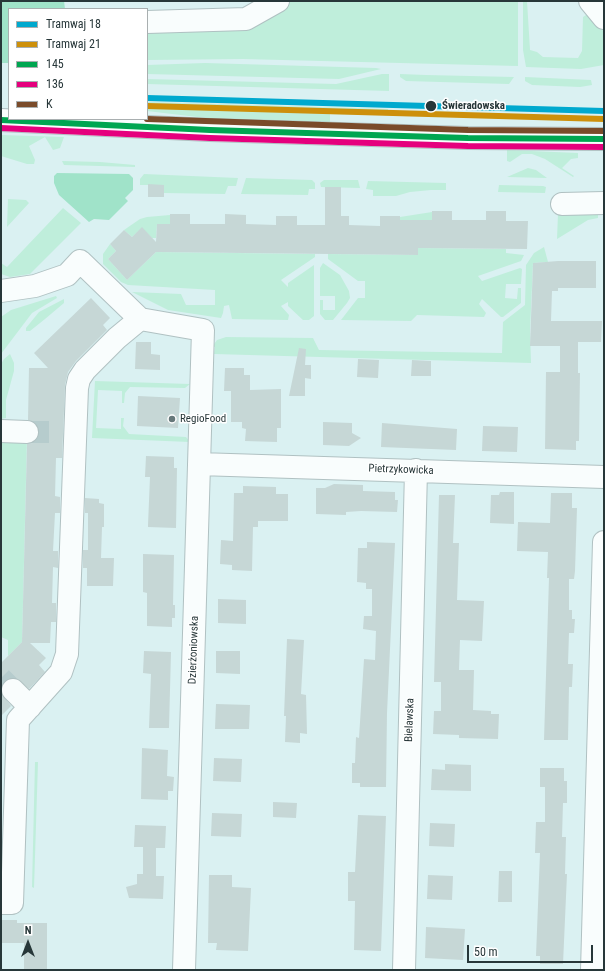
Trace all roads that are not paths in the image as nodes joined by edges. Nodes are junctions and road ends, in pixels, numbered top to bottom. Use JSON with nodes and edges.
{"nodes":[{"id":1,"x":278,"y":1,"type":"edge"},
{"id":2,"x":590,"y":1,"type":"edge"},
{"id":3,"x":604,"y":18,"type":"edge"},
{"id":4,"x":148,"y":22,"type":"edge"},
{"id":5,"x":1,"y":120,"type":"edge"},
{"id":6,"x":604,"y":140,"type":"edge"},
{"id":7,"x":604,"y":203,"type":"edge"},
{"id":8,"x":562,"y":204,"type":"dead end"},
{"id":9,"x":1,"y":290,"type":"edge"},
{"id":10,"x":140,"y":319,"type":"junction"},
{"id":11,"x":1,"y":431,"type":"edge"},
{"id":12,"x":28,"y":432,"type":"tunnel mouth"},
{"id":13,"x":199,"y":464,"type":"junction"},
{"id":14,"x":416,"y":470,"type":"junction"},
{"id":15,"x":604,"y":477,"type":"edge"},
{"id":16,"x":604,"y":542,"type":"edge"},
{"id":17,"x":13,"y":690,"type":"tunnel mouth"},
{"id":18,"x":30,"y":707,"type":"junction"},
{"id":19,"x":1,"y":903,"type":"edge"},
{"id":20,"x":184,"y":970,"type":"edge"},
{"id":21,"x":404,"y":970,"type":"edge"},
{"id":22,"x":592,"y":970,"type":"edge"}],
"edges":[{"from":1,"to":4,"type":"street"},
{"from":2,"to":3,"type":"street"},
{"from":5,"to":6,"type":"street"},
{"from":7,"to":8,"type":"street"},
{"from":9,"to":10,"type":"street"},
{"from":10,"to":13,"type":"street","name":"Dzierżoniowska"},
{"from":10,"to":18,"type":"street"},
{"from":11,"to":12,"type":"street"},
{"from":13,"to":14,"type":"street","name":"Pietrzykowicka"},
{"from":13,"to":20,"type":"street","name":"Dzierżoniowska"},
{"from":14,"to":15,"type":"street","name":"Pietrzykowicka"},
{"from":14,"to":21,"type":"street","name":"Bielawska"},
{"from":16,"to":22,"type":"street"},
{"from":17,"to":18,"type":"street"},
{"from":18,"to":19,"type":"street"}]}
